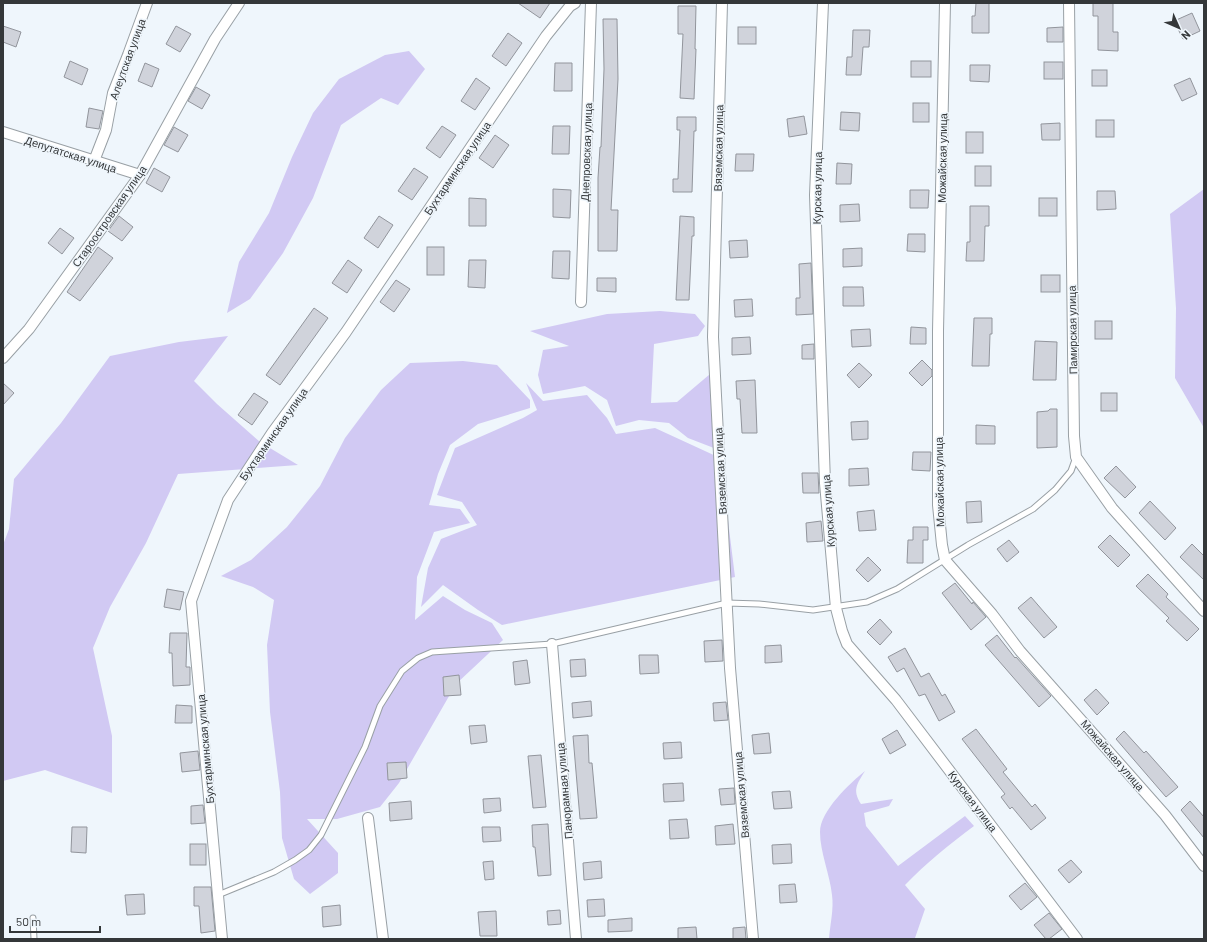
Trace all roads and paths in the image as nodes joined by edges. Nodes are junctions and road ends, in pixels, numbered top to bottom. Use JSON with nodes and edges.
{"nodes":[{"id":1,"x":147,"y":3,"type":"edge"},
{"id":2,"x":240,"y":3,"type":"edge"},
{"id":3,"x":575,"y":3,"type":"edge"},
{"id":4,"x":591,"y":3,"type":"edge"},
{"id":5,"x":722,"y":3,"type":"edge"},
{"id":6,"x":823,"y":3,"type":"edge"},
{"id":7,"x":945,"y":3,"type":"edge"},
{"id":8,"x":1069,"y":3,"type":"edge"},
{"id":9,"x":3,"y":132,"type":"edge"},
{"id":10,"x":94,"y":161,"type":"junction"},
{"id":11,"x":140,"y":175,"type":"junction"},
{"id":12,"x":581,"y":302,"type":"dead end"},
{"id":13,"x":3,"y":358,"type":"edge"},
{"id":14,"x":1076,"y":457,"type":"junction"},
{"id":15,"x":945,"y":560,"type":"junction"},
{"id":16,"x":727,"y":603,"type":"junction"},
{"id":17,"x":836,"y":608,"type":"junction"},
{"id":18,"x":1204,"y":611,"type":"edge"},
{"id":19,"x":552,"y":644,"type":"junction"},
{"id":20,"x":368,"y":818,"type":"dead end"},
{"id":21,"x":1204,"y":866,"type":"edge"},
{"id":22,"x":218,"y":895,"type":"junction"},
{"id":23,"x":33,"y":918,"type":"dead end"},
{"id":24,"x":34,"y":939,"type":"edge"},
{"id":25,"x":222,"y":939,"type":"edge"},
{"id":26,"x":383,"y":939,"type":"edge"},
{"id":27,"x":576,"y":939,"type":"edge"},
{"id":28,"x":753,"y":939,"type":"edge"},
{"id":29,"x":1077,"y":939,"type":"edge"}],
"edges":[{"from":1,"to":10,"type":"street","name":"Алеутская улица"},
{"from":2,"to":11,"type":"street","name":"Староостровская улица"},
{"from":3,"to":22,"type":"street","name":"Бухтарминская улица"},
{"from":4,"to":12,"type":"street","name":"Днепровская улица"},
{"from":5,"to":16,"type":"street","name":"Вяземская улица"},
{"from":6,"to":17,"type":"street","name":"Курская улица"},
{"from":7,"to":15,"type":"street","name":"Можайская улица"},
{"from":8,"to":14,"type":"street","name":"Памирская улица"},
{"from":9,"to":10,"type":"street","name":"Депутатская улица"},
{"from":10,"to":11,"type":"street","name":"Депутатская улица"},
{"from":11,"to":13,"type":"street","name":"Староостровская улица"},
{"from":14,"to":15,"type":"lane"},
{"from":14,"to":18,"type":"street","name":"Памирская улица"},
{"from":15,"to":17,"type":"lane"},
{"from":15,"to":21,"type":"street","name":"Можайская улица"},
{"from":16,"to":17,"type":"lane"},
{"from":16,"to":19,"type":"lane"},
{"from":16,"to":28,"type":"street","name":"Вяземская улица"},
{"from":17,"to":29,"type":"street","name":"Курская улица"},
{"from":19,"to":22,"type":"lane"},
{"from":19,"to":27,"type":"street","name":"Панорамная улица"},
{"from":20,"to":26,"type":"street"},
{"from":22,"to":25,"type":"street","name":"Бухтарминская улица"},
{"from":23,"to":24,"type":"lane"}]}
